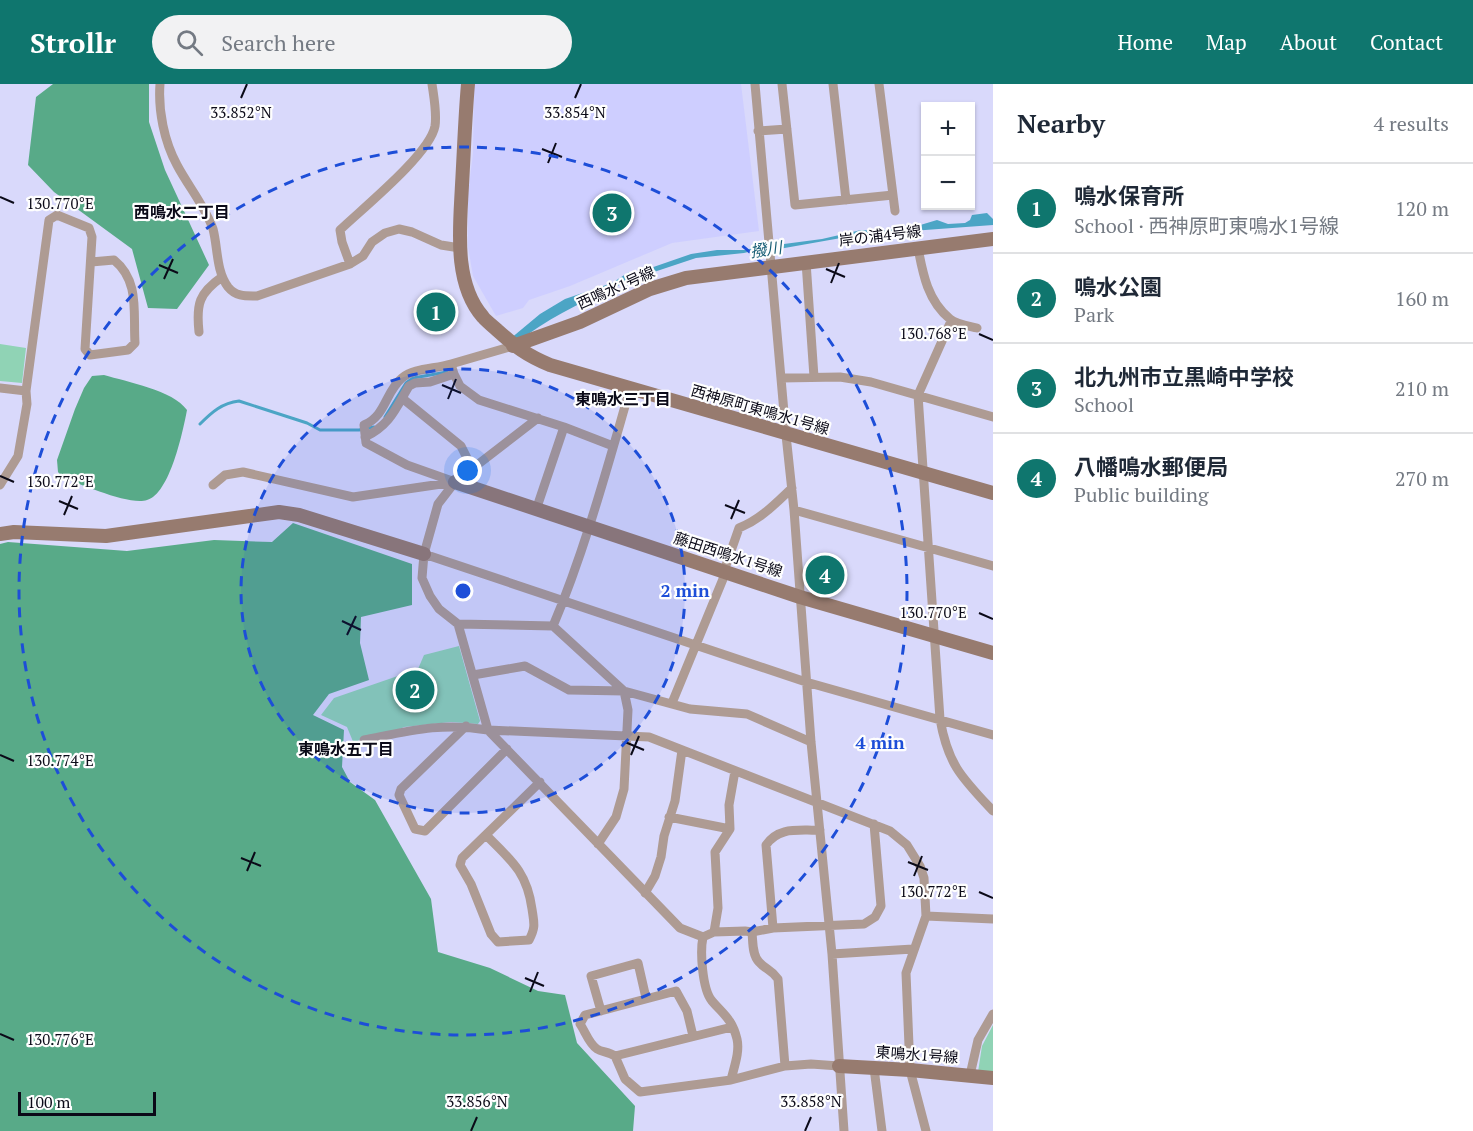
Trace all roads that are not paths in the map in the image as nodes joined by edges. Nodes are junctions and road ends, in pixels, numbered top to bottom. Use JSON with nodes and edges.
{"nodes":[{"id":1,"x":160,"y":84,"type":"edge"},
{"id":2,"x":432,"y":84,"type":"edge"},
{"id":3,"x":468,"y":84,"type":"edge"},
{"id":4,"x":755,"y":84,"type":"edge"},
{"id":5,"x":782,"y":84,"type":"edge"},
{"id":6,"x":833,"y":84,"type":"edge"},
{"id":7,"x":879,"y":84,"type":"edge"},
{"id":8,"x":787,"y":129,"type":"junction"},
{"id":9,"x":758,"y":131,"type":"junction"},
{"id":10,"x":893,"y":195,"type":"junction"},
{"id":11,"x":846,"y":200,"type":"junction"},
{"id":12,"x":895,"y":212,"type":"dead end"},
{"id":13,"x":993,"y":239,"type":"edge"},
{"id":14,"x":460,"y":248,"type":"junction"},
{"id":15,"x":918,"y":248,"type":"junction"},
{"id":16,"x":92,"y":262,"type":"junction"},
{"id":17,"x":806,"y":262,"type":"junction"},
{"id":18,"x":350,"y":264,"type":"junction"},
{"id":19,"x":771,"y":264,"type":"junction"},
{"id":20,"x":222,"y":277,"type":"junction"},
{"id":21,"x":951,"y":321,"type":"junction"},
{"id":22,"x":976,"y":328,"type":"dead end"},
{"id":23,"x":199,"y":332,"type":"dead end"},
{"id":24,"x":513,"y":346,"type":"junction"},
{"id":25,"x":451,"y":364,"type":"junction"},
{"id":26,"x":454,"y":374,"type":"junction"},
{"id":27,"x":814,"y":376,"type":"junction"},
{"id":28,"x":781,"y":378,"type":"junction"},
{"id":29,"x":0,"y":388,"type":"edge"},
{"id":30,"x":630,"y":389,"type":"junction"},
{"id":31,"x":26,"y":391,"type":"junction"},
{"id":32,"x":918,"y":396,"type":"junction"},
{"id":33,"x":402,"y":398,"type":"junction"},
{"id":34,"x":993,"y":417,"type":"edge"},
{"id":35,"x":538,"y":418,"type":"junction"},
{"id":36,"x":564,"y":427,"type":"junction"},
{"id":37,"x":365,"y":432,"type":"junction"},
{"id":38,"x":786,"y":435,"type":"junction"},
{"id":39,"x":613,"y":446,"type":"junction"},
{"id":40,"x":468,"y":471,"type":"junction"},
{"id":41,"x":923,"y":474,"type":"junction"},
{"id":42,"x":455,"y":482,"type":"junction"},
{"id":43,"x":0,"y":485,"type":"edge"},
{"id":44,"x":213,"y":485,"type":"dead end"},
{"id":45,"x":792,"y":488,"type":"junction"},
{"id":46,"x":993,"y":494,"type":"edge"},
{"id":47,"x":536,"y":510,"type":"junction"},
{"id":48,"x":794,"y":510,"type":"junction"},
{"id":49,"x":588,"y":527,"type":"junction"},
{"id":50,"x":0,"y":534,"type":"edge"},
{"id":51,"x":929,"y":548,"type":"junction"},
{"id":52,"x":424,"y":554,"type":"junction"},
{"id":53,"x":993,"y":566,"type":"edge"},
{"id":54,"x":723,"y":571,"type":"junction"},
{"id":55,"x":800,"y":597,"type":"junction"},
{"id":56,"x":564,"y":600,"type":"junction"},
{"id":57,"x":458,"y":624,"type":"junction"},
{"id":58,"x":553,"y":626,"type":"junction"},
{"id":59,"x":935,"y":636,"type":"junction"},
{"id":60,"x":696,"y":646,"type":"junction"},
{"id":61,"x":993,"y":653,"type":"edge"},
{"id":62,"x":473,"y":675,"type":"junction"},
{"id":63,"x":806,"y":681,"type":"junction"},
{"id":64,"x":624,"y":691,"type":"junction"},
{"id":65,"x":672,"y":703,"type":"junction"},
{"id":66,"x":940,"y":719,"type":"junction"},
{"id":67,"x":466,"y":726,"type":"junction"},
{"id":68,"x":488,"y":730,"type":"junction"},
{"id":69,"x":628,"y":735,"type":"junction"},
{"id":70,"x":993,"y":735,"type":"edge"},
{"id":71,"x":364,"y":740,"type":"dead end"},
{"id":72,"x":811,"y":742,"type":"junction"},
{"id":73,"x":507,"y":749,"type":"junction"},
{"id":74,"x":682,"y":750,"type":"junction"},
{"id":75,"x":735,"y":771,"type":"junction"},
{"id":76,"x":540,"y":782,"type":"junction"},
{"id":77,"x":818,"y":803,"type":"junction"},
{"id":78,"x":993,"y":811,"type":"edge"},
{"id":79,"x":669,"y":817,"type":"junction"},
{"id":80,"x":874,"y":824,"type":"junction"},
{"id":81,"x":730,"y":829,"type":"junction"},
{"id":82,"x":820,"y":830,"type":"junction"},
{"id":83,"x":486,"y":835,"type":"junction"},
{"id":84,"x":598,"y":844,"type":"junction"},
{"id":85,"x":645,"y":892,"type":"junction"},
{"id":86,"x":927,"y":916,"type":"junction"},
{"id":87,"x":993,"y":919,"type":"edge"},
{"id":88,"x":829,"y":925,"type":"junction"},
{"id":89,"x":772,"y":928,"type":"junction"},
{"id":90,"x":752,"y":932,"type":"junction"},
{"id":91,"x":714,"y":933,"type":"junction"},
{"id":92,"x":703,"y":937,"type":"junction"},
{"id":93,"x":914,"y":949,"type":"junction"},
{"id":94,"x":832,"y":954,"type":"junction"},
{"id":95,"x":646,"y":998,"type":"junction"},
{"id":96,"x":601,"y":1011,"type":"junction"},
{"id":97,"x":993,"y":1014,"type":"edge"},
{"id":98,"x":732,"y":1027,"type":"junction"},
{"id":99,"x":693,"y":1036,"type":"junction"},
{"id":100,"x":615,"y":1056,"type":"junction"},
{"id":101,"x":785,"y":1066,"type":"junction"},
{"id":102,"x":839,"y":1066,"type":"junction"},
{"id":103,"x":874,"y":1068,"type":"junction"},
{"id":104,"x":910,"y":1070,"type":"junction"},
{"id":105,"x":970,"y":1075,"type":"junction"},
{"id":106,"x":993,"y":1078,"type":"edge"},
{"id":107,"x":731,"y":1080,"type":"junction"},
{"id":108,"x":844,"y":1131,"type":"edge"},
{"id":109,"x":882,"y":1131,"type":"edge"},
{"id":110,"x":926,"y":1131,"type":"edge"}],
"edges":[{"from":1,"to":20,"type":"street"},
{"from":2,"to":18,"type":"street"},
{"from":3,"to":14,"type":"street","name":"西神原町東鳴水1号線"},
{"from":4,"to":9,"type":"street"},
{"from":5,"to":8,"type":"street"},
{"from":6,"to":11,"type":"street"},
{"from":7,"to":10,"type":"street"},
{"from":8,"to":9,"type":"street"},
{"from":8,"to":11,"type":"street"},
{"from":9,"to":19,"type":"street"},
{"from":10,"to":11,"type":"street"},
{"from":10,"to":12,"type":"street"},
{"from":13,"to":15,"type":"street","name":"岸の浦4号線"},
{"from":14,"to":18,"type":"street"},
{"from":14,"to":24,"type":"street","name":"西神原町東鳴水1号線"},
{"from":15,"to":17,"type":"street","name":"岸の浦4号線"},
{"from":15,"to":21,"type":"street"},
{"from":16,"to":16,"type":"street"},
{"from":16,"to":31,"type":"street"},
{"from":17,"to":19,"type":"street","name":"岸の浦4号線"},
{"from":17,"to":27,"type":"street"},
{"from":18,"to":20,"type":"street"},
{"from":19,"to":24,"type":"street","name":"西鳴水1号線"},
{"from":19,"to":28,"type":"street"},
{"from":20,"to":23,"type":"street"},
{"from":21,"to":22,"type":"street"},
{"from":21,"to":32,"type":"street"},
{"from":24,"to":25,"type":"street"},
{"from":24,"to":30,"type":"street","name":"西神原町東鳴水1号線"},
{"from":25,"to":26,"type":"street"},
{"from":25,"to":37,"type":"street"},
{"from":26,"to":33,"type":"street"},
{"from":26,"to":35,"type":"street"},
{"from":27,"to":28,"type":"street"},
{"from":27,"to":32,"type":"street"},
{"from":28,"to":38,"type":"street"},
{"from":29,"to":31,"type":"street"},
{"from":30,"to":38,"type":"street","name":"西神原町東鳴水1号線"},
{"from":30,"to":39,"type":"street"},
{"from":31,"to":43,"type":"street"},
{"from":32,"to":34,"type":"street"},
{"from":32,"to":41,"type":"street"},
{"from":33,"to":37,"type":"street"},
{"from":33,"to":40,"type":"street"},
{"from":35,"to":36,"type":"street"},
{"from":35,"to":40,"type":"street"},
{"from":36,"to":39,"type":"street"},
{"from":36,"to":47,"type":"street"},
{"from":37,"to":42,"type":"street"},
{"from":38,"to":41,"type":"street","name":"西神原町東鳴水1号線"},
{"from":38,"to":45,"type":"street"},
{"from":39,"to":49,"type":"street"},
{"from":40,"to":42,"type":"street"},
{"from":41,"to":46,"type":"street","name":"西神原町東鳴水1号線"},
{"from":41,"to":51,"type":"street"},
{"from":42,"to":44,"type":"street"},
{"from":42,"to":47,"type":"street","name":"藤田西鳴水1号線"},
{"from":42,"to":52,"type":"street"},
{"from":45,"to":48,"type":"street"},
{"from":45,"to":54,"type":"street"},
{"from":47,"to":49,"type":"street","name":"藤田西鳴水1号線"},
{"from":48,"to":51,"type":"street"},
{"from":48,"to":55,"type":"street"},
{"from":49,"to":54,"type":"street","name":"藤田西鳴水1号線"},
{"from":49,"to":56,"type":"street"},
{"from":50,"to":52,"type":"street"},
{"from":51,"to":53,"type":"street"},
{"from":51,"to":59,"type":"street"},
{"from":52,"to":56,"type":"street"},
{"from":52,"to":57,"type":"street"},
{"from":54,"to":55,"type":"street","name":"藤田西鳴水1号線"},
{"from":54,"to":60,"type":"street"},
{"from":55,"to":59,"type":"street","name":"藤田西鳴水1号線"},
{"from":55,"to":63,"type":"street"},
{"from":56,"to":58,"type":"street"},
{"from":56,"to":60,"type":"street"},
{"from":57,"to":58,"type":"street"},
{"from":57,"to":62,"type":"street"},
{"from":58,"to":64,"type":"street"},
{"from":59,"to":61,"type":"street","name":"藤田西鳴水1号線"},
{"from":59,"to":66,"type":"street"},
{"from":60,"to":63,"type":"street"},
{"from":60,"to":65,"type":"street"},
{"from":62,"to":64,"type":"street"},
{"from":62,"to":68,"type":"street"},
{"from":63,"to":66,"type":"street"},
{"from":63,"to":72,"type":"street"},
{"from":64,"to":65,"type":"street"},
{"from":64,"to":69,"type":"street"},
{"from":65,"to":72,"type":"street"},
{"from":66,"to":70,"type":"street"},
{"from":66,"to":78,"type":"street"},
{"from":67,"to":68,"type":"street"},
{"from":67,"to":71,"type":"street"},
{"from":67,"to":73,"type":"street"},
{"from":68,"to":69,"type":"street"},
{"from":68,"to":73,"type":"street"},
{"from":69,"to":74,"type":"street"},
{"from":69,"to":84,"type":"street"},
{"from":72,"to":77,"type":"street"},
{"from":73,"to":76,"type":"street"},
{"from":74,"to":75,"type":"street"},
{"from":74,"to":79,"type":"street"},
{"from":75,"to":77,"type":"street"},
{"from":75,"to":81,"type":"street"},
{"from":76,"to":83,"type":"street"},
{"from":76,"to":84,"type":"street"},
{"from":77,"to":80,"type":"street"},
{"from":77,"to":82,"type":"street"},
{"from":79,"to":81,"type":"street"},
{"from":79,"to":85,"type":"street"},
{"from":80,"to":86,"type":"street"},
{"from":80,"to":88,"type":"street"},
{"from":81,"to":91,"type":"street"},
{"from":82,"to":88,"type":"street"},
{"from":82,"to":89,"type":"street"},
{"from":83,"to":83,"type":"street"},
{"from":84,"to":85,"type":"street"},
{"from":85,"to":92,"type":"street"},
{"from":86,"to":87,"type":"street"},
{"from":86,"to":93,"type":"street"},
{"from":88,"to":89,"type":"street"},
{"from":88,"to":94,"type":"street"},
{"from":89,"to":90,"type":"street"},
{"from":90,"to":91,"type":"street"},
{"from":90,"to":101,"type":"street"},
{"from":91,"to":92,"type":"street"},
{"from":92,"to":98,"type":"street"},
{"from":93,"to":94,"type":"street"},
{"from":93,"to":104,"type":"street"},
{"from":94,"to":102,"type":"street"},
{"from":95,"to":96,"type":"street"},
{"from":95,"to":96,"type":"street"},
{"from":95,"to":99,"type":"street"},
{"from":96,"to":100,"type":"street"},
{"from":97,"to":105,"type":"street"},
{"from":98,"to":99,"type":"street"},
{"from":98,"to":107,"type":"street"},
{"from":99,"to":100,"type":"street"},
{"from":100,"to":107,"type":"street"},
{"from":101,"to":102,"type":"street"},
{"from":101,"to":107,"type":"street"},
{"from":102,"to":103,"type":"street","name":"東鳴水1号線"},
{"from":102,"to":108,"type":"street"},
{"from":103,"to":104,"type":"street","name":"東鳴水1号線"},
{"from":103,"to":109,"type":"street"},
{"from":104,"to":105,"type":"street","name":"東鳴水1号線"},
{"from":104,"to":110,"type":"street"},
{"from":105,"to":106,"type":"street","name":"東鳴水1号線"}]}
